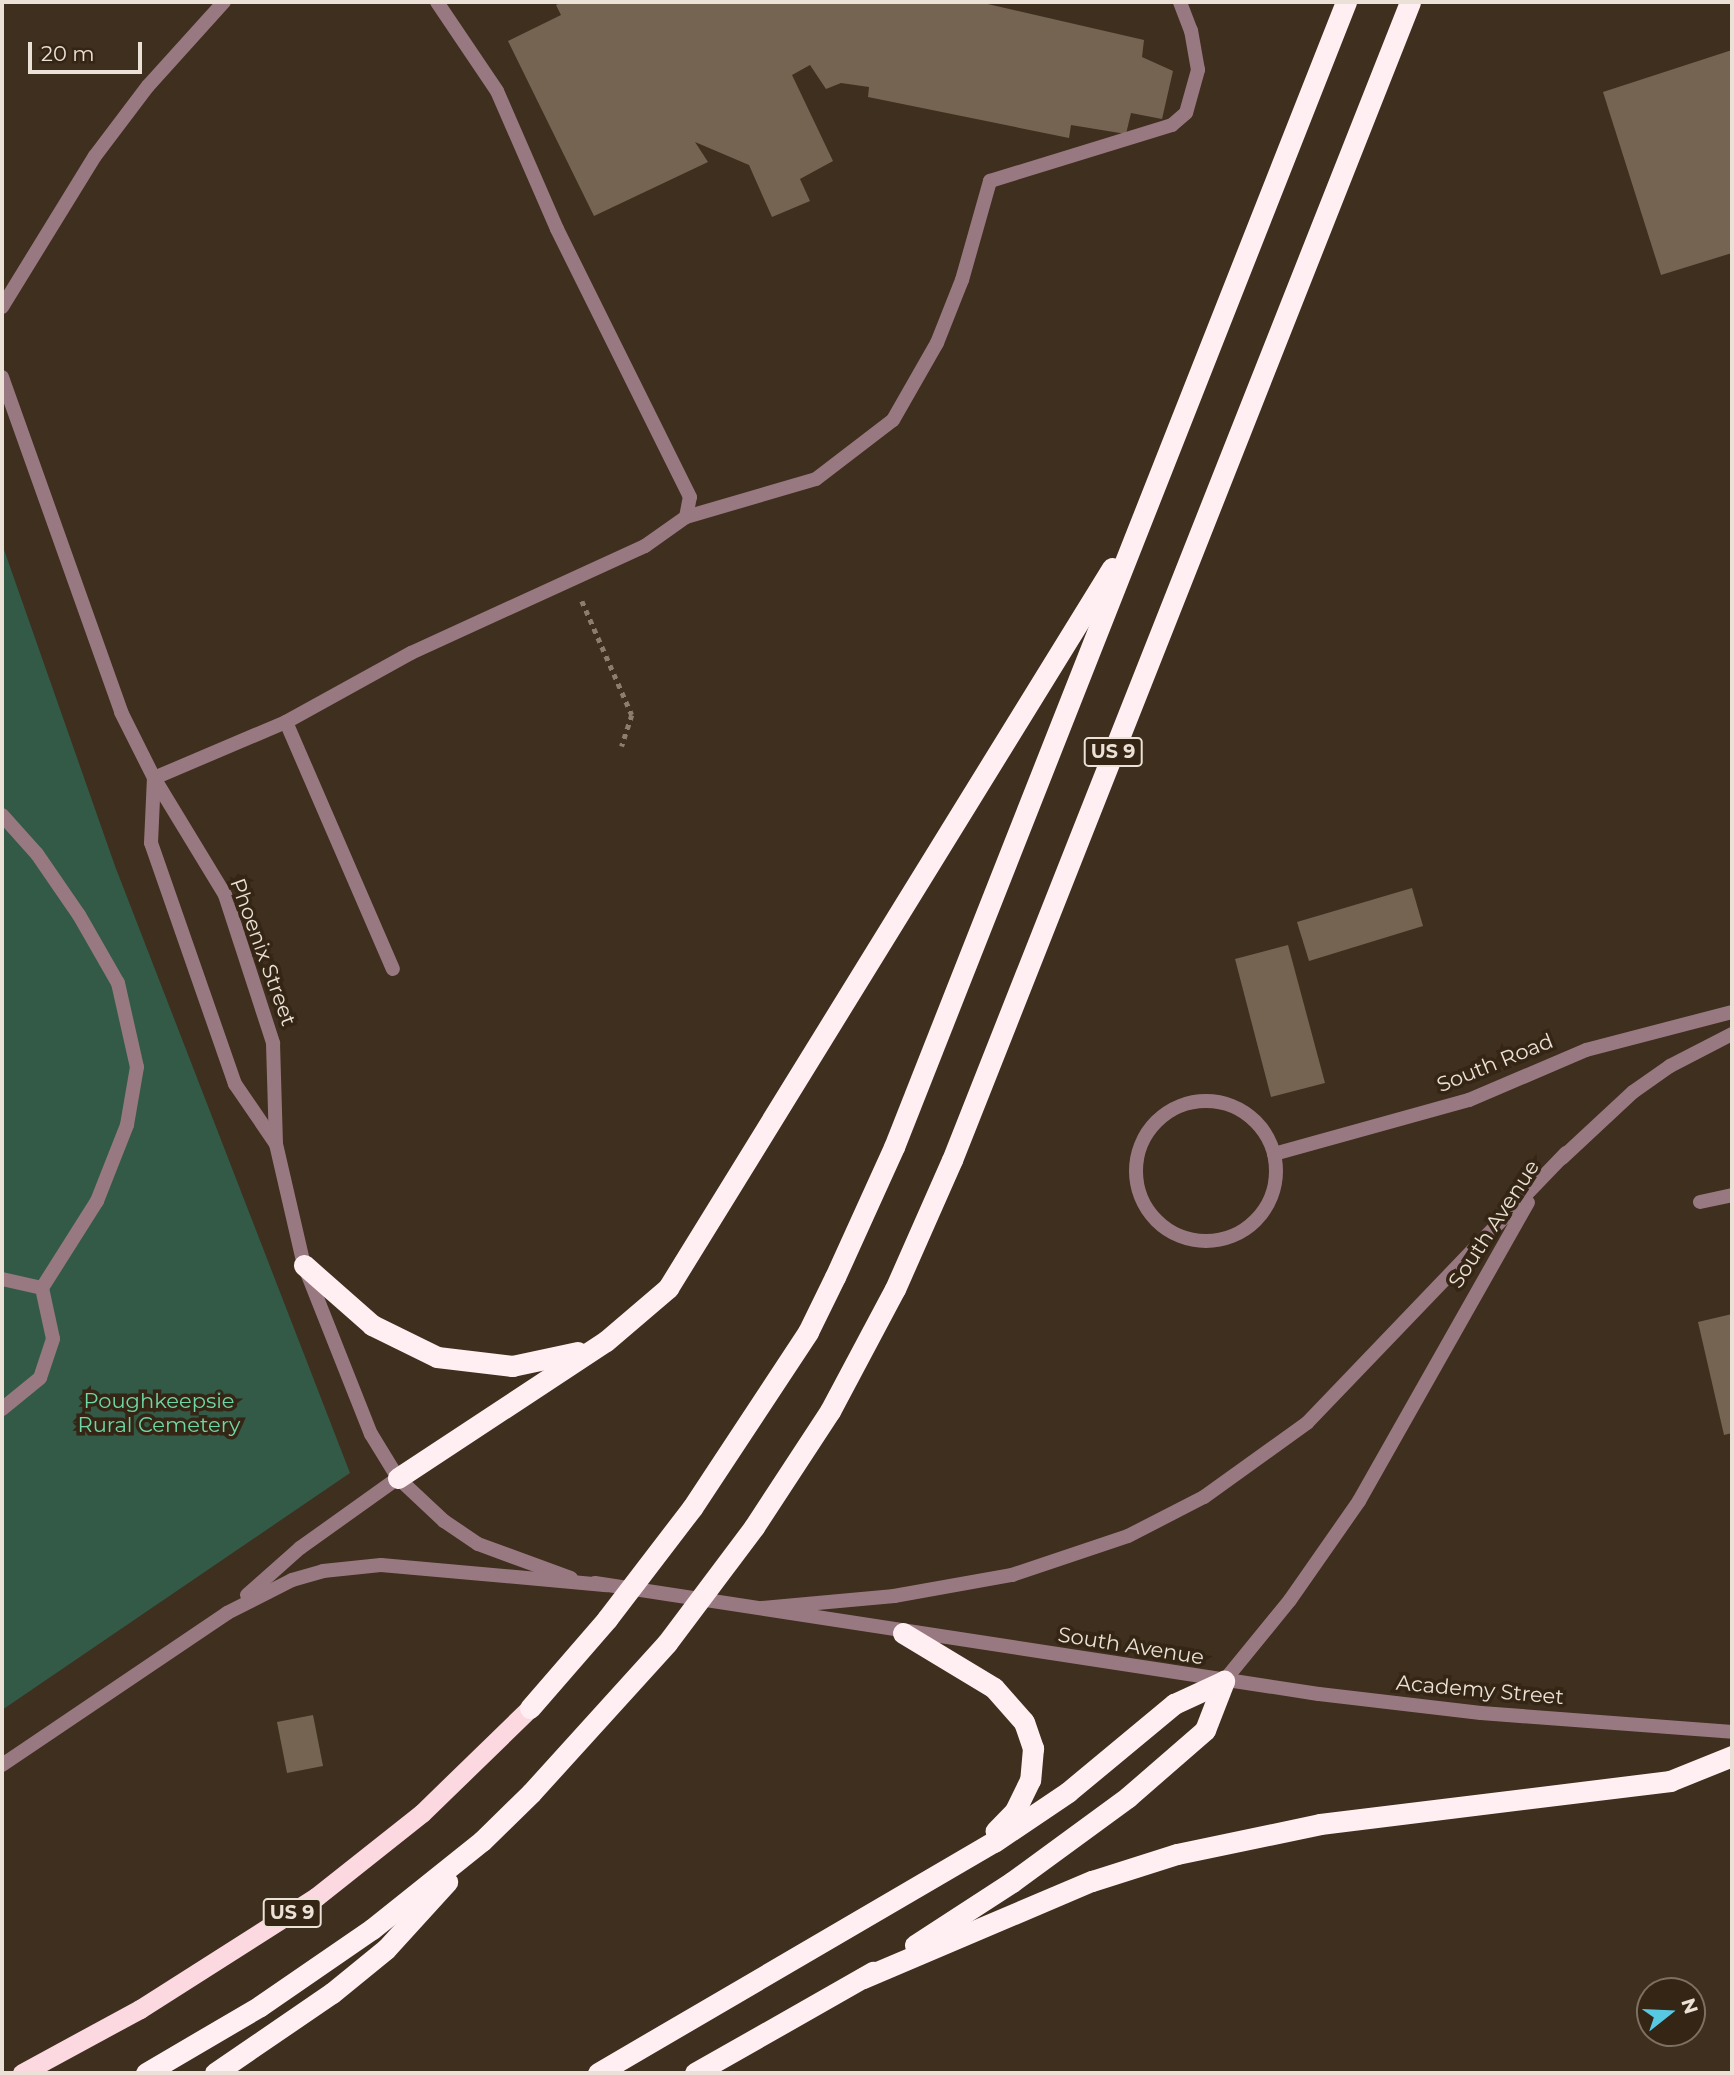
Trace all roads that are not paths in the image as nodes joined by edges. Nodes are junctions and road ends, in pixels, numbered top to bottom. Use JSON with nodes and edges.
{"nodes":[{"id":1,"x":224,"y":2,"type":"edge"},
{"id":2,"x":437,"y":2,"type":"edge"},
{"id":3,"x":1180,"y":2,"type":"edge"},
{"id":4,"x":1346,"y":2,"type":"edge"},
{"id":5,"x":1410,"y":2,"type":"edge"},
{"id":6,"x":2,"y":307,"type":"edge"},
{"id":7,"x":2,"y":377,"type":"edge"},
{"id":8,"x":686,"y":517,"type":"junction"},
{"id":9,"x":1142,"y":519,"type":"junction"},
{"id":10,"x":286,"y":722,"type":"junction"},
{"id":11,"x":154,"y":778,"type":"junction"},
{"id":12,"x":2,"y":815,"type":"edge"},
{"id":13,"x":393,"y":969,"type":"dead end"},
{"id":14,"x":1732,"y":1012,"type":"edge"},
{"id":15,"x":1732,"y":1034,"type":"edge"},
{"id":16,"x":276,"y":1144,"type":"junction"},
{"id":17,"x":1566,"y":1153,"type":"junction"},
{"id":18,"x":1274,"y":1154,"type":"junction"},
{"id":19,"x":1732,"y":1195,"type":"edge"},
{"id":20,"x":1700,"y":1202,"type":"dead end"},
{"id":21,"x":303,"y":1265,"type":"junction"},
{"id":22,"x":2,"y":1279,"type":"edge"},
{"id":23,"x":42,"y":1288,"type":"junction"},
{"id":24,"x":606,"y":1341,"type":"junction"},
{"id":25,"x":2,"y":1409,"type":"edge"},
{"id":26,"x":398,"y":1478,"type":"junction"},
{"id":27,"x":607,"y":1585,"type":"junction"},
{"id":28,"x":762,"y":1608,"type":"junction"},
{"id":29,"x":227,"y":1613,"type":"junction"},
{"id":30,"x":903,"y":1633,"type":"junction"},
{"id":31,"x":1224,"y":1681,"type":"junction"},
{"id":32,"x":530,"y":1707,"type":"joint"},
{"id":33,"x":1732,"y":1732,"type":"edge"},
{"id":34,"x":1732,"y":1756,"type":"edge"},
{"id":35,"x":2,"y":1765,"type":"edge"},
{"id":36,"x":482,"y":1841,"type":"junction"},
{"id":37,"x":955,"y":1866,"type":"junction"},
{"id":38,"x":863,"y":1978,"type":"junction"},
{"id":39,"x":22,"y":2073,"type":"edge"},
{"id":40,"x":146,"y":2073,"type":"edge"},
{"id":41,"x":215,"y":2073,"type":"edge"},
{"id":42,"x":598,"y":2073,"type":"edge"},
{"id":43,"x":695,"y":2073,"type":"edge"}],
"edges":[{"from":1,"to":6,"type":"street"},
{"from":2,"to":8,"type":"street"},
{"from":3,"to":8,"type":"street"},
{"from":4,"to":9,"type":"highway","number":"US 9"},
{"from":5,"to":36,"type":"highway","number":"US 9"},
{"from":7,"to":11,"type":"street","name":"Phoenix Street"},
{"from":8,"to":10,"type":"street"},
{"from":9,"to":24,"type":"highway"},
{"from":9,"to":32,"type":"highway","number":"US 9"},
{"from":10,"to":11,"type":"street"},
{"from":10,"to":13,"type":"street"},
{"from":11,"to":16,"type":"street"},
{"from":11,"to":16,"type":"street","name":"Phoenix Street"},
{"from":12,"to":23,"type":"street"},
{"from":14,"to":18,"type":"street","name":"South Road"},
{"from":15,"to":17,"type":"street","name":"South Avenue"},
{"from":16,"to":21,"type":"street","name":"Phoenix Street"},
{"from":17,"to":28,"type":"street"},
{"from":17,"to":31,"type":"street","name":"South Avenue"},
{"from":18,"to":18,"type":"street"},
{"from":19,"to":20,"type":"street"},
{"from":21,"to":24,"type":"highway"},
{"from":21,"to":26,"type":"street","name":"Phoenix Street"},
{"from":22,"to":23,"type":"street"},
{"from":23,"to":25,"type":"street"},
{"from":24,"to":26,"type":"highway"},
{"from":26,"to":27,"type":"street","name":"South Avenue"},
{"from":26,"to":29,"type":"street"},
{"from":27,"to":28,"type":"street","name":"South Avenue"},
{"from":27,"to":29,"type":"street"},
{"from":28,"to":30,"type":"street","name":"South Avenue"},
{"from":29,"to":35,"type":"street"},
{"from":30,"to":31,"type":"street","name":"South Avenue"},
{"from":30,"to":37,"type":"highway"},
{"from":31,"to":33,"type":"street","name":"Academy Street"},
{"from":31,"to":37,"type":"highway"},
{"from":31,"to":38,"type":"highway"},
{"from":32,"to":39,"type":"highway","number":"US 9"},
{"from":34,"to":38,"type":"highway"},
{"from":36,"to":40,"type":"highway","number":"US 9"},
{"from":36,"to":41,"type":"highway"},
{"from":37,"to":42,"type":"highway"},
{"from":38,"to":43,"type":"highway"}]}
